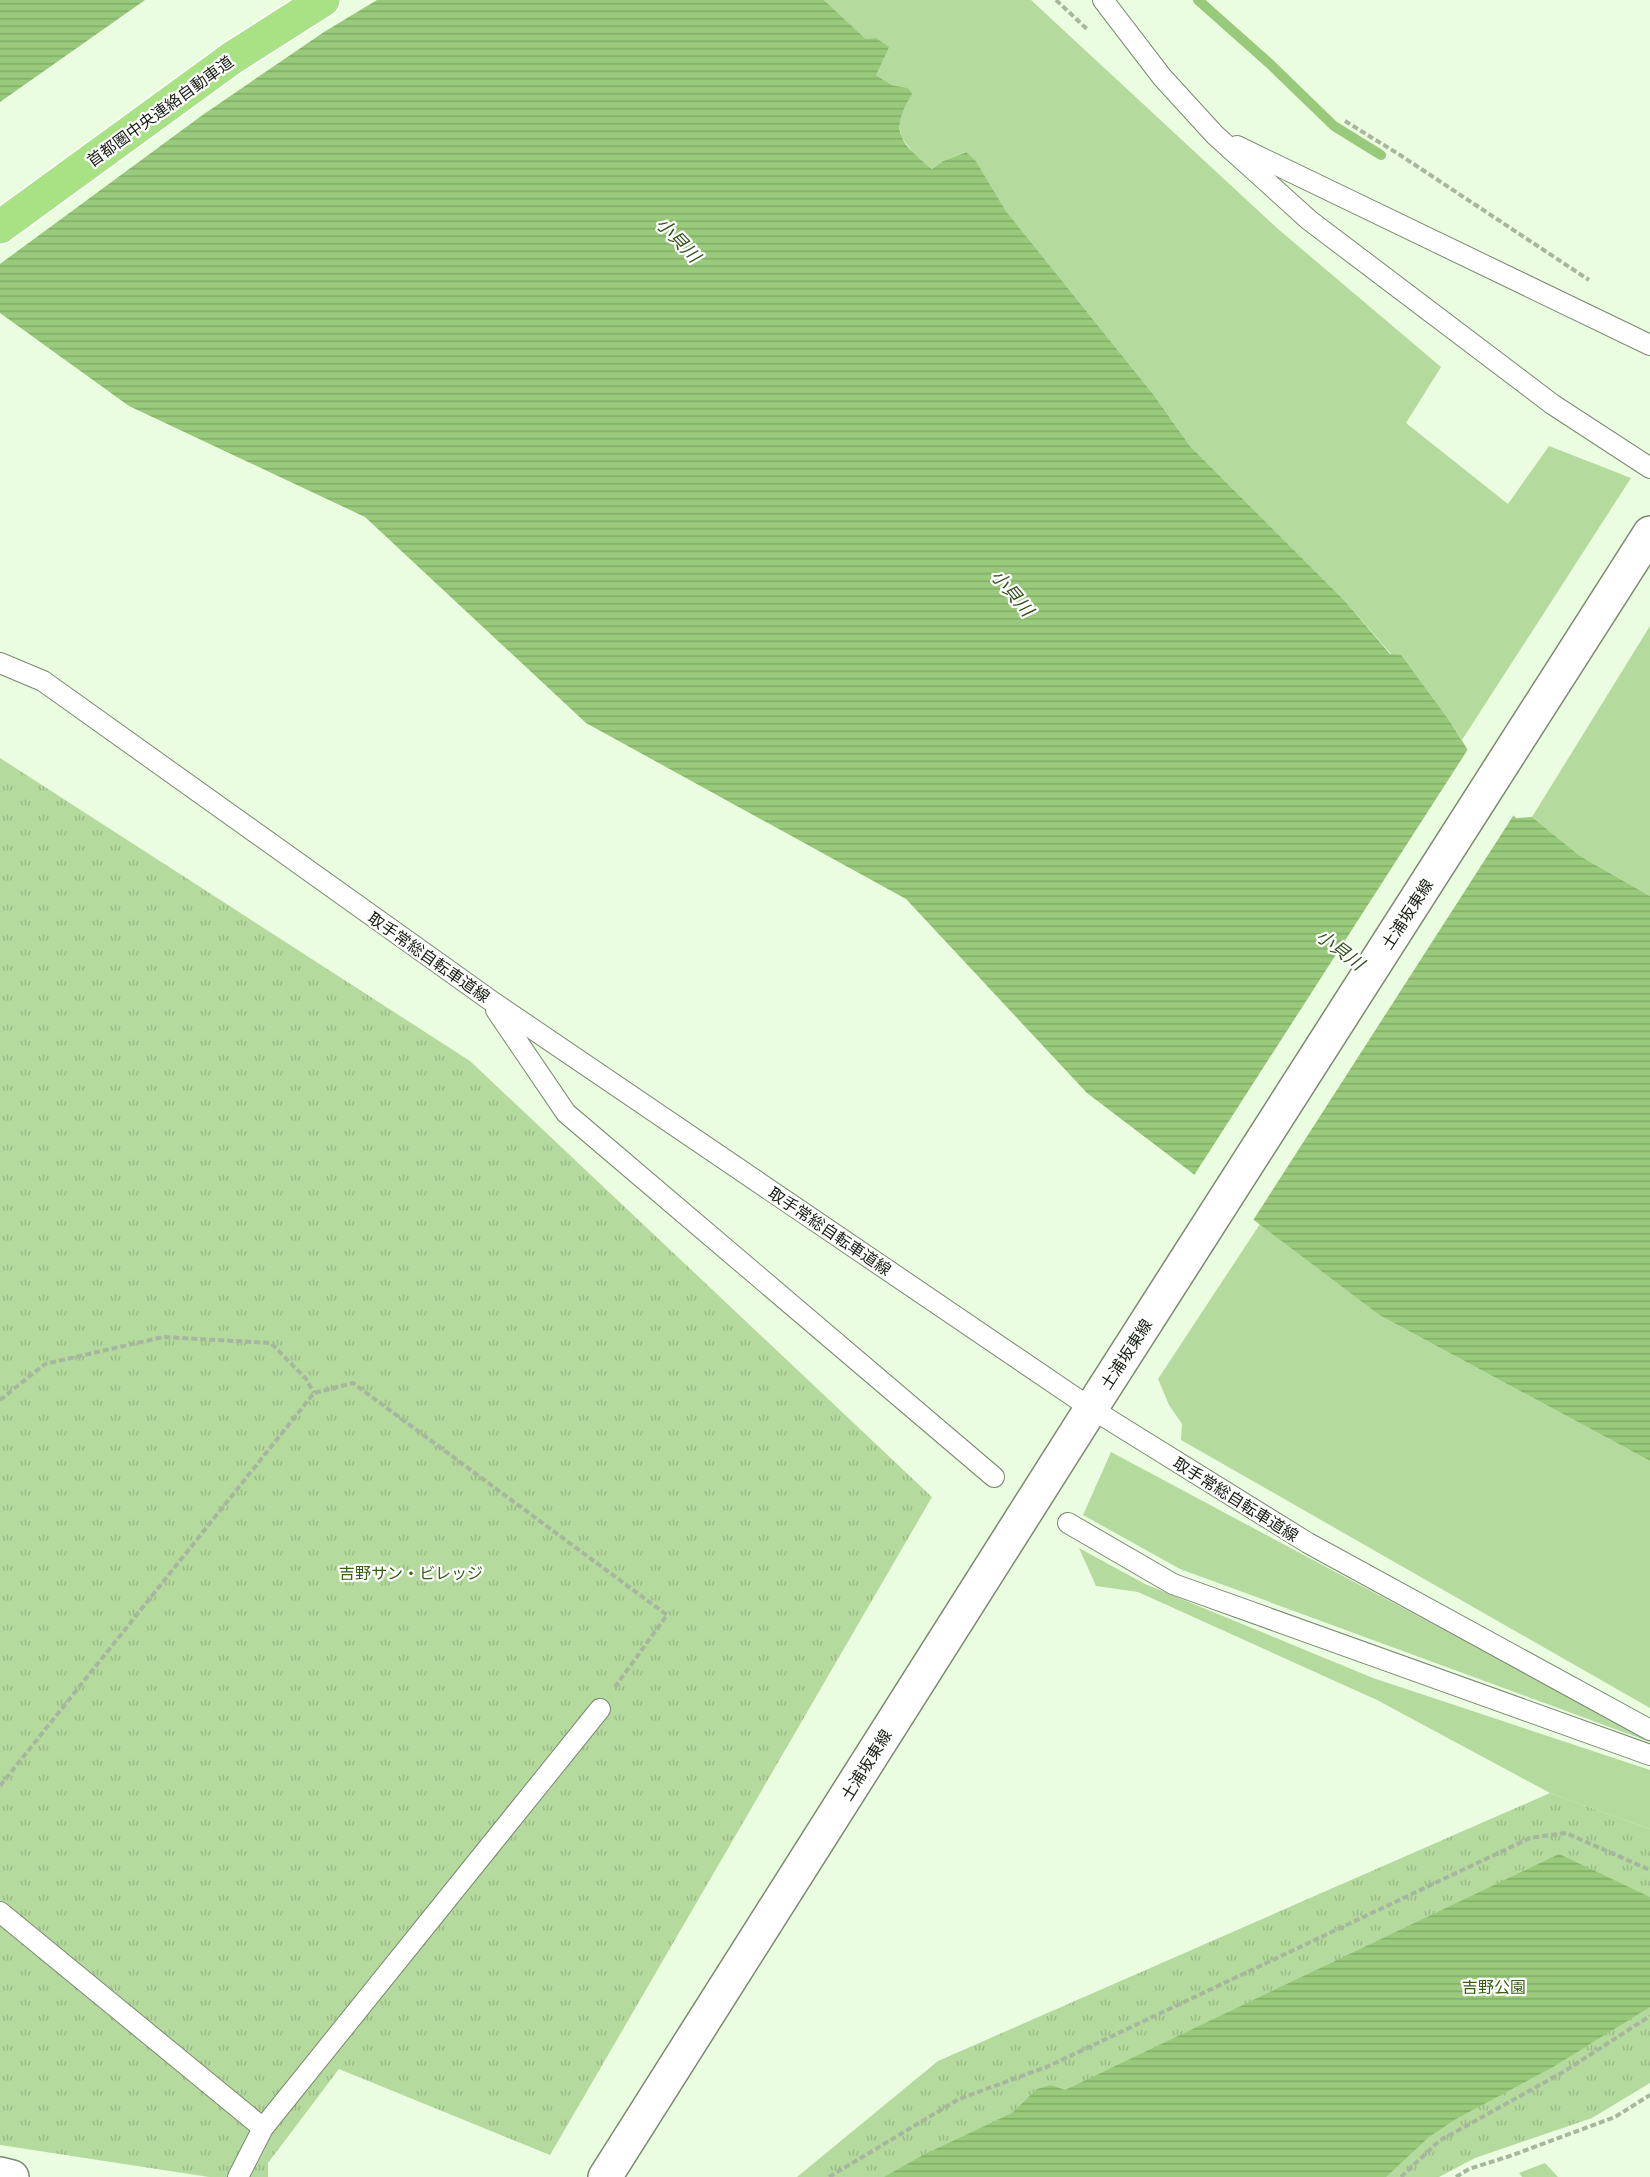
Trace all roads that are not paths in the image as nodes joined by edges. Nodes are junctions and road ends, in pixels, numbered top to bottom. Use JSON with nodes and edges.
{"nodes":[{"id":1,"x":323,"y":0,"type":"edge"},
{"id":2,"x":1103,"y":0,"type":"edge"},
{"id":3,"x":1215,"y":135,"type":"junction"},
{"id":4,"x":0,"y":227,"type":"edge"},
{"id":5,"x":1650,"y":345,"type":"edge"},
{"id":6,"x":1650,"y":468,"type":"edge"},
{"id":7,"x":1650,"y":534,"type":"edge"},
{"id":8,"x":0,"y":663,"type":"edge"},
{"id":9,"x":490,"y":1000,"type":"junction"},
{"id":10,"x":1096,"y":1401,"type":"junction"},
{"id":11,"x":994,"y":1478,"type":"dead end"},
{"id":12,"x":1068,"y":1523,"type":"dead end"},
{"id":13,"x":600,"y":1709,"type":"road end"},
{"id":14,"x":1650,"y":1730,"type":"edge"},
{"id":15,"x":1650,"y":1755,"type":"edge"},
{"id":16,"x":0,"y":1912,"type":"edge"},
{"id":17,"x":263,"y":2128,"type":"junction"},
{"id":18,"x":0,"y":2174,"type":"edge"},
{"id":19,"x":12,"y":2177,"type":"edge"},
{"id":20,"x":238,"y":2177,"type":"edge"},
{"id":21,"x":605,"y":2177,"type":"edge"}],
"edges":[{"from":1,"to":4,"type":"highway","name":"首都圏中央連絡自動車道"},
{"from":2,"to":3,"type":"lane"},
{"from":3,"to":5,"type":"lane"},
{"from":3,"to":6,"type":"lane"},
{"from":7,"to":10,"type":"main road","name":"土浦坂東線"},
{"from":8,"to":9,"type":"lane","name":"取手常総自転車道線"},
{"from":9,"to":10,"type":"lane","name":"取手常総自転車道線"},
{"from":9,"to":11,"type":"lane"},
{"from":10,"to":14,"type":"lane","name":"取手常総自転車道線"},
{"from":10,"to":21,"type":"main road","name":"土浦坂東線"},
{"from":12,"to":15,"type":"lane"},
{"from":13,"to":17,"type":"lane"},
{"from":16,"to":17,"type":"lane"},
{"from":17,"to":20,"type":"lane"},
{"from":18,"to":19,"type":"main road"}]}
